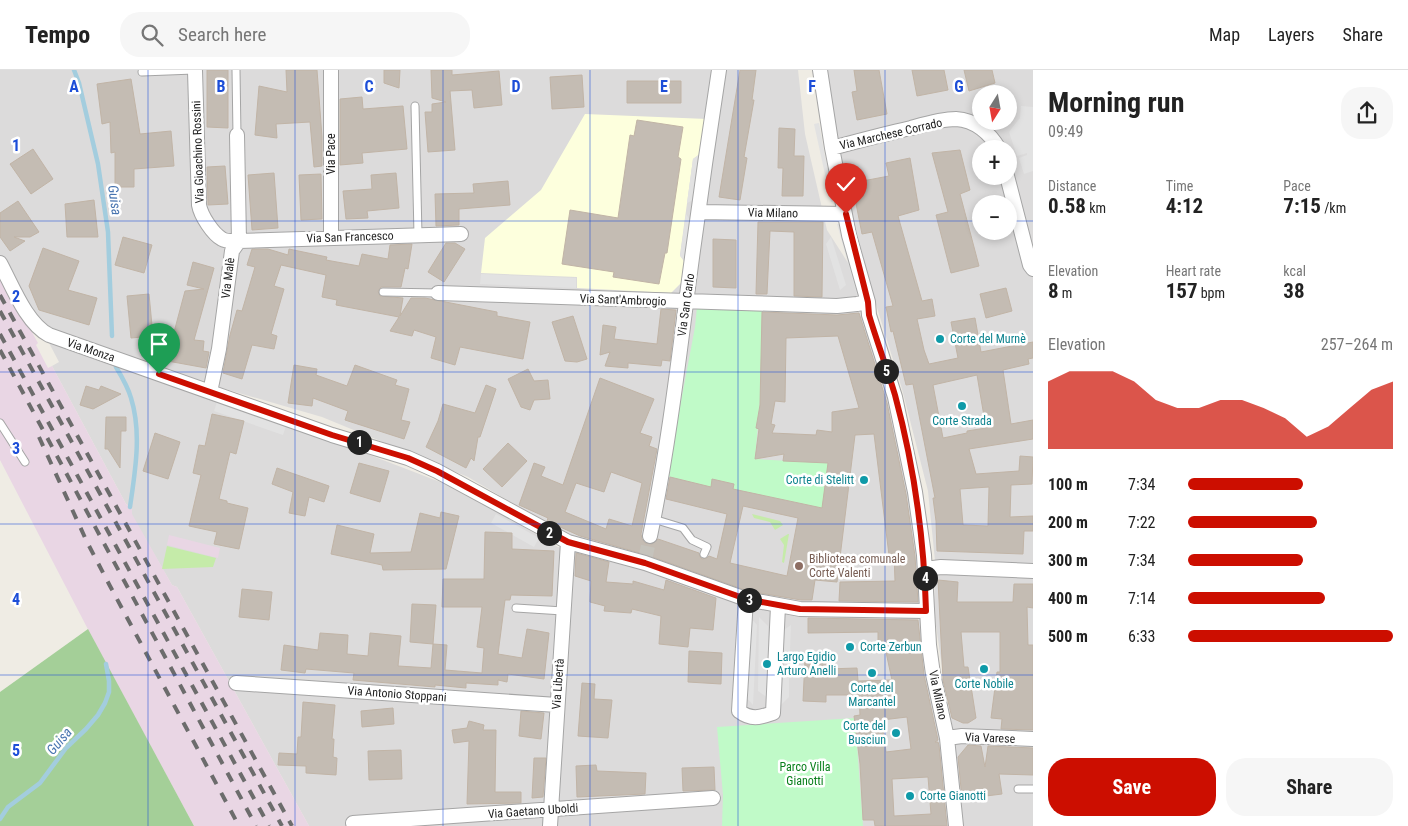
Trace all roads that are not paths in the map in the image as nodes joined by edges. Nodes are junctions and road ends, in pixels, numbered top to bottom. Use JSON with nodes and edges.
{"nodes":[{"id":1,"x":194,"y":70,"type":"edge"},
{"id":2,"x":236,"y":70,"type":"edge"},
{"id":3,"x":331,"y":70,"type":"edge"},
{"id":4,"x":820,"y":70,"type":"edge"},
{"id":5,"x":717,"y":71,"type":"edge"},
{"id":6,"x":142,"y":72,"type":"dead end"},
{"id":7,"x":416,"y":106,"type":"dead end"},
{"id":8,"x":237,"y":135,"type":"joint"},
{"id":9,"x":994,"y":140,"type":"edge"},
{"id":10,"x":832,"y":148,"type":"junction"},
{"id":11,"x":1009,"y":185,"type":"edge"},
{"id":12,"x":700,"y":212,"type":"junction"},
{"id":13,"x":846,"y":214,"type":"junction"},
{"id":14,"x":461,"y":234,"type":"dead end"},
{"id":15,"x":418,"y":235,"type":"junction"},
{"id":16,"x":331,"y":238,"type":"junction"},
{"id":17,"x":238,"y":241,"type":"junction"},
{"id":18,"x":0,"y":263,"type":"edge"},
{"id":19,"x":1033,"y":269,"type":"edge"},
{"id":20,"x":383,"y":292,"type":"dead end"},
{"id":21,"x":438,"y":293,"type":"joint"},
{"id":22,"x":686,"y":302,"type":"junction"},
{"id":23,"x":868,"y":302,"type":"junction"},
{"id":24,"x":210,"y":392,"type":"junction"},
{"id":25,"x":0,"y":423,"type":"edge"},
{"id":26,"x":25,"y":462,"type":"dead end"},
{"id":27,"x":660,"y":521,"type":"dead end"},
{"id":28,"x":650,"y":536,"type":"tunnel mouth"},
{"id":29,"x":568,"y":542,"type":"junction"},
{"id":30,"x":704,"y":554,"type":"dead end"},
{"id":31,"x":925,"y":569,"type":"junction"},
{"id":32,"x":1033,"y":571,"type":"edge"},
{"id":33,"x":746,"y":599,"type":"junction"},
{"id":34,"x":778,"y":606,"type":"junction"},
{"id":35,"x":516,"y":608,"type":"dead end"},
{"id":36,"x":563,"y":611,"type":"junction"},
{"id":37,"x":926,"y":611,"type":"junction"},
{"id":38,"x":236,"y":683,"type":"dead end"},
{"id":39,"x":557,"y":705,"type":"junction"},
{"id":40,"x":947,"y":738,"type":"junction"},
{"id":41,"x":1033,"y":739,"type":"edge"},
{"id":42,"x":1018,"y":789,"type":"dead end"},
{"id":43,"x":1033,"y":789,"type":"edge"},
{"id":44,"x":713,"y":798,"type":"dead end"},
{"id":45,"x":551,"y":810,"type":"junction"},
{"id":46,"x":353,"y":822,"type":"dead end"},
{"id":47,"x":550,"y":826,"type":"edge"},
{"id":48,"x":956,"y":826,"type":"edge"}],
"edges":[{"from":1,"to":6,"type":"lane"},
{"from":1,"to":17,"type":"street","name":"Via Gioachino Rossini"},
{"from":2,"to":8,"type":"lane"},
{"from":3,"to":16,"type":"street","name":"Via Pace"},
{"from":4,"to":10,"type":"street","name":"Via Milano"},
{"from":5,"to":12,"type":"street","name":"Via San Carlo"},
{"from":7,"to":15,"type":"lane"},
{"from":8,"to":17,"type":"street","name":"Via Malè"},
{"from":9,"to":10,"type":"street","name":"Via Marchese Corrado"},
{"from":10,"to":13,"type":"street","name":"Via Milano"},
{"from":11,"to":19,"type":"street"},
{"from":12,"to":13,"type":"street","name":"Via Milano"},
{"from":12,"to":22,"type":"street","name":"Via San Carlo"},
{"from":13,"to":23,"type":"street","name":"Via Milano"},
{"from":14,"to":15,"type":"street","name":"Via San Francesco"},
{"from":15,"to":16,"type":"street","name":"Via San Francesco"},
{"from":16,"to":17,"type":"street","name":"Via San Francesco"},
{"from":17,"to":24,"type":"street","name":"Via Malè"},
{"from":18,"to":24,"type":"street","name":"Via Monza"},
{"from":20,"to":21,"type":"lane"},
{"from":21,"to":22,"type":"street","name":"Via Sant'Ambrogio"},
{"from":22,"to":23,"type":"street","name":"Via Sant'Ambrogio"},
{"from":22,"to":28,"type":"street","name":"Via San Carlo"},
{"from":23,"to":31,"type":"street","name":"Via Milano"},
{"from":24,"to":29,"type":"street","name":"Via Monza"},
{"from":25,"to":26,"type":"lane"},
{"from":27,"to":30,"type":"lane"},
{"from":29,"to":33,"type":"street","name":"Via Monza"},
{"from":29,"to":36,"type":"street","name":"Via Libertà"},
{"from":31,"to":32,"type":"street"},
{"from":31,"to":37,"type":"street","name":"Via Milano"},
{"from":33,"to":34,"type":"street","name":"Via Monza"},
{"from":33,"to":34,"type":"street"},
{"from":34,"to":37,"type":"street","name":"Via Monza"},
{"from":35,"to":36,"type":"lane"},
{"from":36,"to":39,"type":"street","name":"Via Libertà"},
{"from":37,"to":40,"type":"street","name":"Via Milano"},
{"from":38,"to":39,"type":"street","name":"Via Antonio Stoppani"},
{"from":39,"to":45,"type":"street","name":"Via Libertà"},
{"from":40,"to":41,"type":"street","name":"Via Varese"},
{"from":40,"to":48,"type":"street","name":"Via Milano"},
{"from":42,"to":43,"type":"lane"},
{"from":44,"to":45,"type":"street","name":"Via Gaetano Uboldi"},
{"from":45,"to":46,"type":"street","name":"Via Gaetano Uboldi"},
{"from":45,"to":47,"type":"street","name":"Via Libertà"}]}
